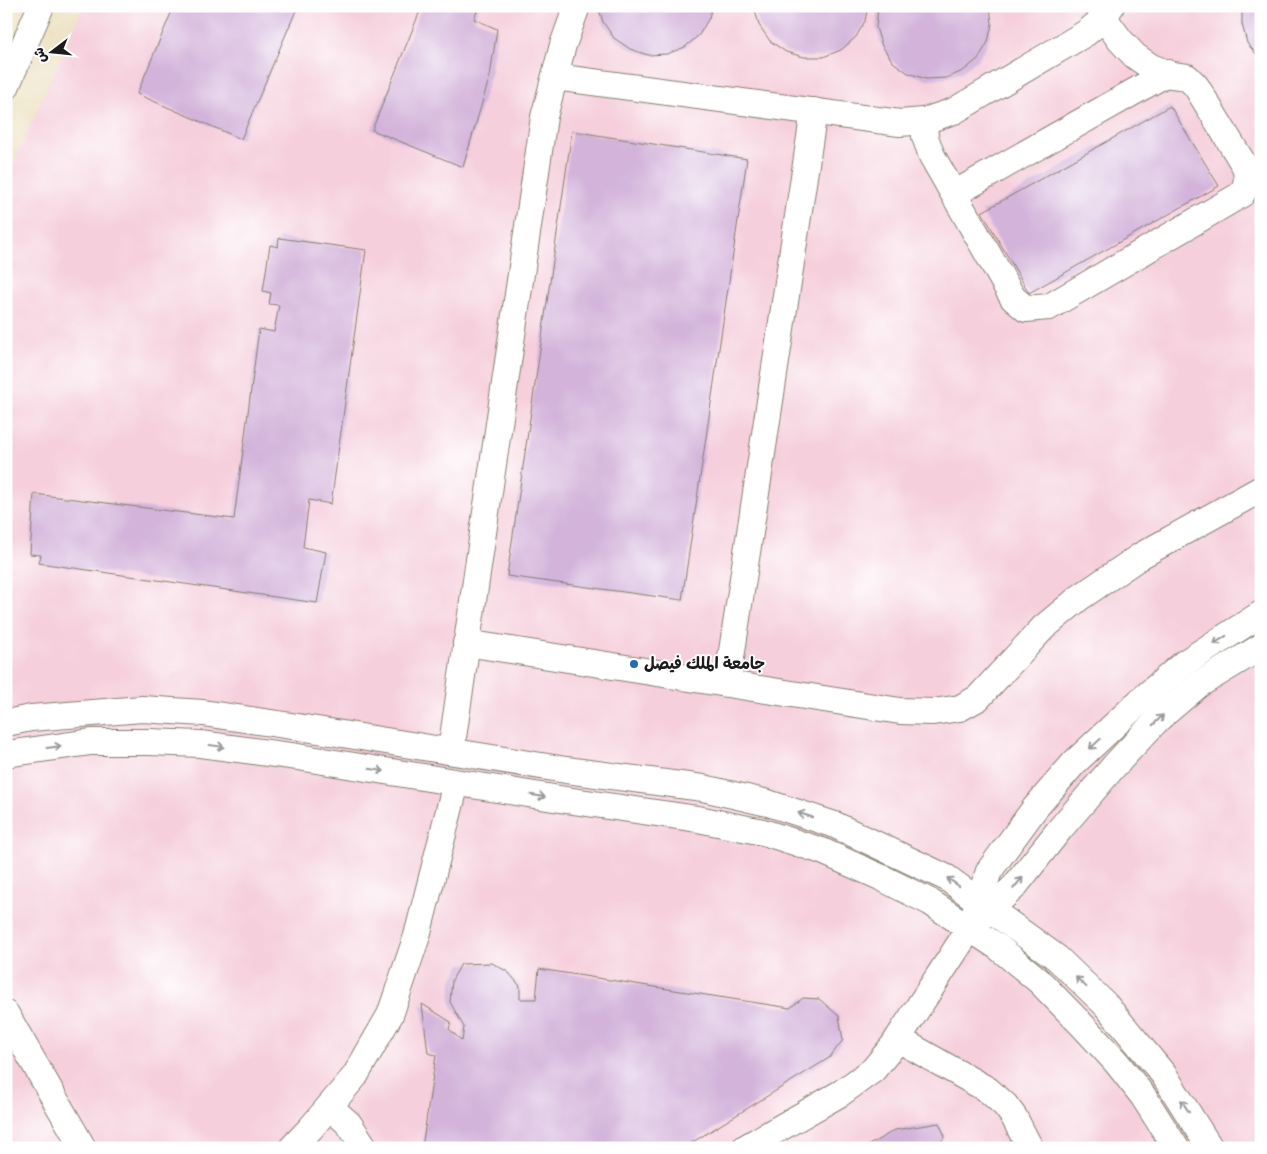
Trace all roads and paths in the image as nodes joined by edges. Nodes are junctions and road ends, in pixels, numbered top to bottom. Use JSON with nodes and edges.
{"nodes":[{"id":1,"x":40,"y":6,"type":"edge"},
{"id":2,"x":577,"y":6,"type":"edge"},
{"id":3,"x":1108,"y":12,"type":"edge"},
{"id":4,"x":1167,"y":73,"type":"junction"},
{"id":5,"x":555,"y":77,"type":"junction"},
{"id":6,"x":6,"y":87,"type":"edge"},
{"id":7,"x":814,"y":111,"type":"junction"},
{"id":8,"x":924,"y":120,"type":"junction"},
{"id":9,"x":954,"y":194,"type":"junction"},
{"id":10,"x":1261,"y":489,"type":"edge"},
{"id":11,"x":1261,"y":614,"type":"edge"},
{"id":12,"x":466,"y":643,"type":"junction"},
{"id":13,"x":1261,"y":647,"type":"edge"},
{"id":14,"x":727,"y":684,"type":"junction"},
{"id":15,"x":6,"y":723,"type":"edge"},
{"id":16,"x":451,"y":751,"type":"junction"},
{"id":17,"x":6,"y":754,"type":"edge"},
{"id":18,"x":456,"y":783,"type":"junction"},
{"id":19,"x":985,"y":905,"type":"junction"},
{"id":20,"x":970,"y":928,"type":"junction"},
{"id":21,"x":6,"y":1014,"type":"edge"},
{"id":22,"x":898,"y":1039,"type":"junction"},
{"id":23,"x":330,"y":1107,"type":"junction"},
{"id":24,"x":82,"y":1148,"type":"edge"},
{"id":25,"x":292,"y":1148,"type":"edge"},
{"id":26,"x":365,"y":1148,"type":"edge"},
{"id":27,"x":745,"y":1148,"type":"edge"},
{"id":28,"x":1030,"y":1148,"type":"edge"},
{"id":29,"x":1176,"y":1148,"type":"edge"},
{"id":30,"x":1210,"y":1148,"type":"edge"}],
"edges":[{"from":1,"to":6,"type":"street"},
{"from":2,"to":5,"type":"street"},
{"from":3,"to":4,"type":"street"},
{"from":3,"to":8,"type":"street"},
{"from":4,"to":9,"type":"street"},
{"from":4,"to":9,"type":"street"},
{"from":5,"to":7,"type":"street"},
{"from":5,"to":12,"type":"street"},
{"from":7,"to":8,"type":"street"},
{"from":7,"to":14,"type":"street"},
{"from":8,"to":9,"type":"street"},
{"from":10,"to":14,"type":"street"},
{"from":11,"to":19,"type":"street","one_way":true},
{"from":12,"to":14,"type":"street"},
{"from":12,"to":16,"type":"street"},
{"from":19,"to":13,"type":"street","one_way":true},
{"from":15,"to":16,"type":"street"},
{"from":19,"to":16,"type":"street","one_way":true},
{"from":17,"to":18,"type":"street","one_way":true},
{"from":18,"to":20,"type":"street","one_way":true},
{"from":18,"to":23,"type":"street"},
{"from":19,"to":20,"type":"street"},
{"from":30,"to":19,"type":"street","one_way":true},
{"from":20,"to":22,"type":"street"},
{"from":20,"to":29,"type":"street"},
{"from":21,"to":24,"type":"street"},
{"from":22,"to":27,"type":"street"},
{"from":22,"to":28,"type":"street"},
{"from":23,"to":25,"type":"street"},
{"from":23,"to":26,"type":"street"}]}
